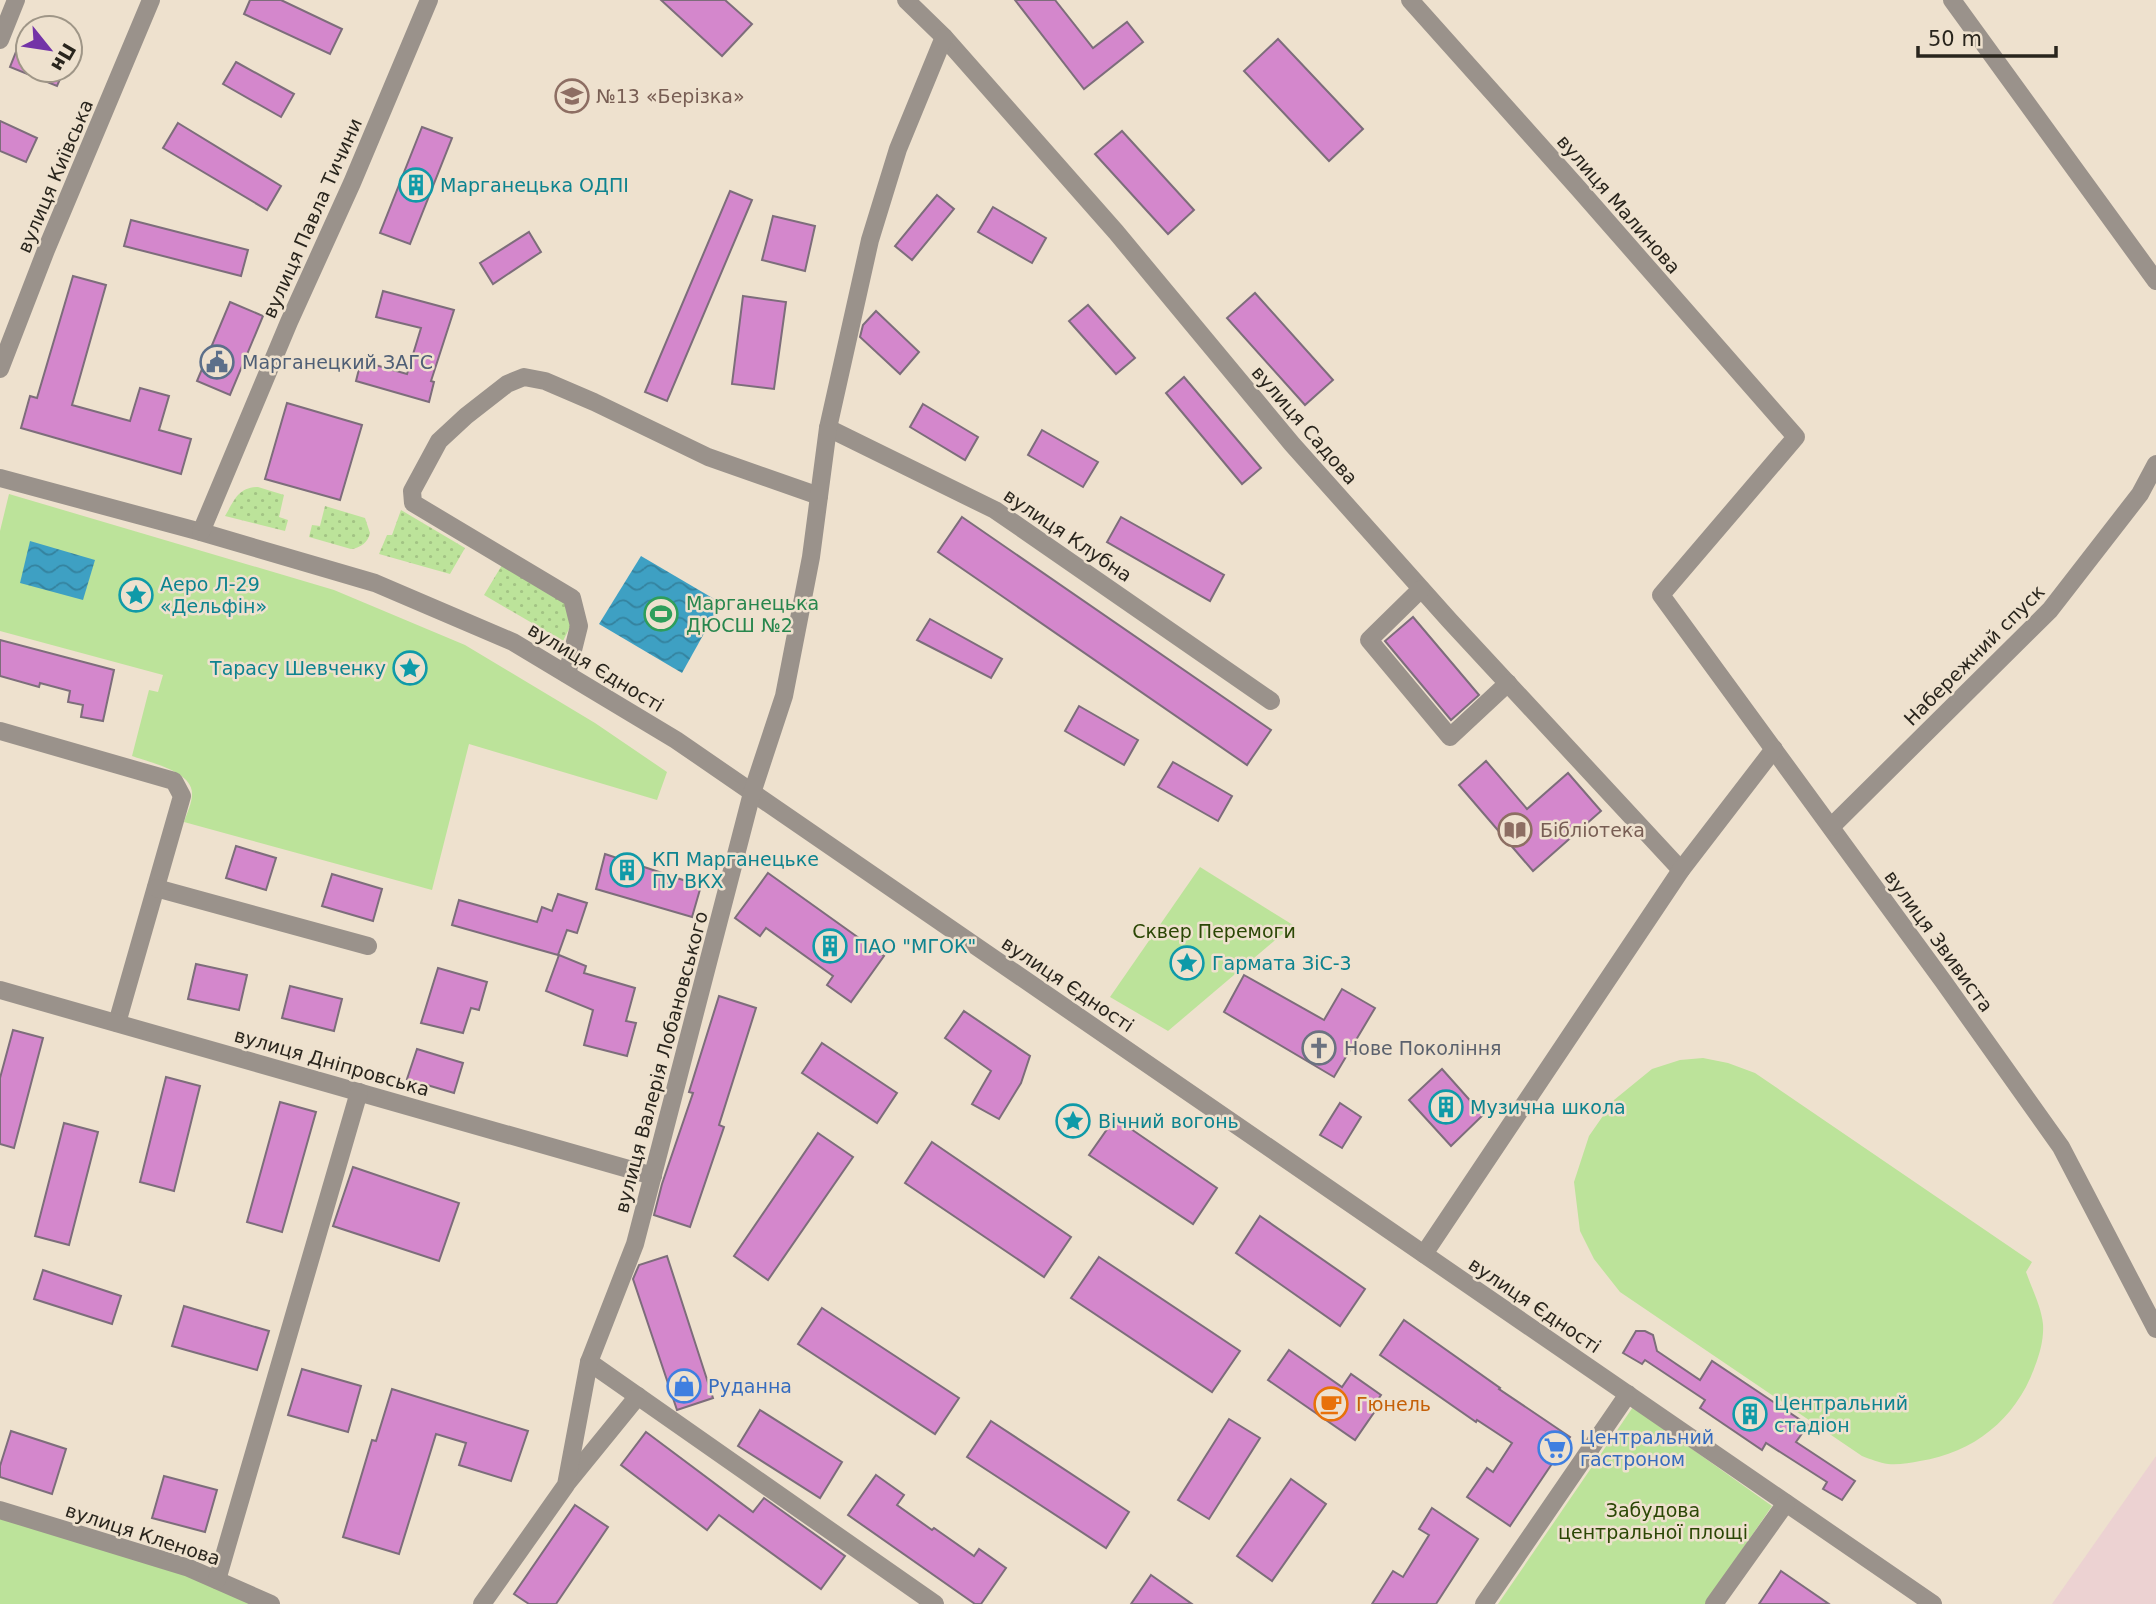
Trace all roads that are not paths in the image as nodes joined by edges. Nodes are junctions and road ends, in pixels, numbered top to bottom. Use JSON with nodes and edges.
{"nodes":[{"id":1,"x":16,"y":0,"type":"edge"},
{"id":2,"x":150,"y":0,"type":"edge"},
{"id":3,"x":429,"y":0,"type":"edge"},
{"id":4,"x":906,"y":0,"type":"edge"},
{"id":5,"x":1410,"y":0,"type":"edge"},
{"id":6,"x":1952,"y":0,"type":"edge"},
{"id":7,"x":944,"y":37,"type":"junction"},
{"id":8,"x":0,"y":40,"type":"edge"},
{"id":9,"x":2156,"y":281,"type":"edge"},
{"id":10,"x":0,"y":369,"type":"edge"},
{"id":11,"x":828,"y":428,"type":"junction"},
{"id":12,"x":2156,"y":464,"type":"edge"},
{"id":13,"x":0,"y":478,"type":"edge"},
{"id":14,"x":819,"y":496,"type":"junction"},
{"id":15,"x":201,"y":532,"type":"junction"},
{"id":16,"x":1421,"y":589,"type":"junction"},
{"id":17,"x":1661,"y":595,"type":"joint"},
{"id":18,"x":567,"y":674,"type":"junction"},
{"id":19,"x":1508,"y":683,"type":"junction"},
{"id":20,"x":1271,"y":701,"type":"dead end"},
{"id":21,"x":0,"y":731,"type":"edge"},
{"id":22,"x":1774,"y":749,"type":"junction"},
{"id":23,"x":752,"y":793,"type":"junction"},
{"id":24,"x":1831,"y":827,"type":"junction"},
{"id":25,"x":1681,"y":870,"type":"junction"},
{"id":26,"x":156,"y":888,"type":"junction"},
{"id":27,"x":368,"y":946,"type":"dead end"},
{"id":28,"x":0,"y":990,"type":"edge"},
{"id":29,"x":117,"y":1023,"type":"junction"},
{"id":30,"x":359,"y":1092,"type":"junction"},
{"id":31,"x":653,"y":1176,"type":"junction"},
{"id":32,"x":1424,"y":1254,"type":"junction"},
{"id":33,"x":2156,"y":1329,"type":"edge"},
{"id":34,"x":589,"y":1363,"type":"junction"},
{"id":35,"x":1628,"y":1394,"type":"junction"},
{"id":36,"x":638,"y":1396,"type":"junction"},
{"id":37,"x":566,"y":1485,"type":"junction"},
{"id":38,"x":1786,"y":1503,"type":"junction"},
{"id":39,"x":0,"y":1510,"type":"edge"},
{"id":40,"x":217,"y":1580,"type":"junction"},
{"id":41,"x":271,"y":1604,"type":"edge"},
{"id":42,"x":482,"y":1604,"type":"edge"},
{"id":43,"x":935,"y":1604,"type":"edge"},
{"id":44,"x":1484,"y":1604,"type":"edge"},
{"id":45,"x":1714,"y":1604,"type":"edge"},
{"id":46,"x":1933,"y":1604,"type":"edge"}],
"edges":[{"from":1,"to":8,"type":"street"},
{"from":2,"to":10,"type":"street","name":"вулиця Київська"},
{"from":3,"to":15,"type":"street","name":"вулиця Павла Тичини"},
{"from":4,"to":7,"type":"street","name":"вулиця Садова"},
{"from":5,"to":17,"type":"street","name":"вулиця Малинова"},
{"from":6,"to":9,"type":"street"},
{"from":7,"to":11,"type":"street","name":"вулиця Валерія Лобановського"},
{"from":7,"to":16,"type":"street","name":"вулиця Садова"},
{"from":11,"to":14,"type":"street","name":"вулиця Валерія Лобановського"},
{"from":11,"to":20,"type":"street","name":"вулиця Клубна"},
{"from":12,"to":24,"type":"street","name":"Набережний спуск"},
{"from":13,"to":15,"type":"street","name":"вулиця Єдності"},
{"from":14,"to":18,"type":"street"},
{"from":14,"to":23,"type":"street","name":"вулиця Валерія Лобановського"},
{"from":15,"to":18,"type":"street","name":"вулиця Єдності"},
{"from":16,"to":19,"type":"street","name":"вулиця Садова"},
{"from":16,"to":19,"type":"street"},
{"from":17,"to":22,"type":"street","name":"вулиця Звивиста"},
{"from":18,"to":23,"type":"street","name":"вулиця Єдності"},
{"from":19,"to":25,"type":"street","name":"вулиця Садова"},
{"from":21,"to":26,"type":"street"},
{"from":22,"to":24,"type":"street","name":"вулиця Звивиста"},
{"from":22,"to":25,"type":"street"},
{"from":23,"to":31,"type":"street","name":"вулиця Валерія Лобановського"},
{"from":23,"to":32,"type":"street","name":"вулиця Єдності"},
{"from":24,"to":33,"type":"street","name":"вулиця Звивиста"},
{"from":25,"to":32,"type":"street"},
{"from":26,"to":27,"type":"street"},
{"from":26,"to":29,"type":"street"},
{"from":28,"to":29,"type":"street","name":"вулиця Дніпровська"},
{"from":29,"to":30,"type":"street","name":"вулиця Дніпровська"},
{"from":30,"to":31,"type":"street","name":"вулиця Дніпровська"},
{"from":30,"to":40,"type":"street"},
{"from":31,"to":34,"type":"street","name":"вулиця Валерія Лобановського"},
{"from":32,"to":35,"type":"street","name":"вулиця Єдності"},
{"from":34,"to":36,"type":"street"},
{"from":34,"to":37,"type":"street","name":"вулиця Валерія Лобановського"},
{"from":35,"to":38,"type":"street","name":"вулиця Єдності"},
{"from":35,"to":44,"type":"street"},
{"from":36,"to":37,"type":"street"},
{"from":36,"to":43,"type":"street"},
{"from":37,"to":42,"type":"street"},
{"from":38,"to":45,"type":"street"},
{"from":38,"to":46,"type":"street","name":"вулиця Єдності"},
{"from":39,"to":40,"type":"street","name":"вулиця Кленова"},
{"from":40,"to":41,"type":"street","name":"вулиця Кленова"}]}
